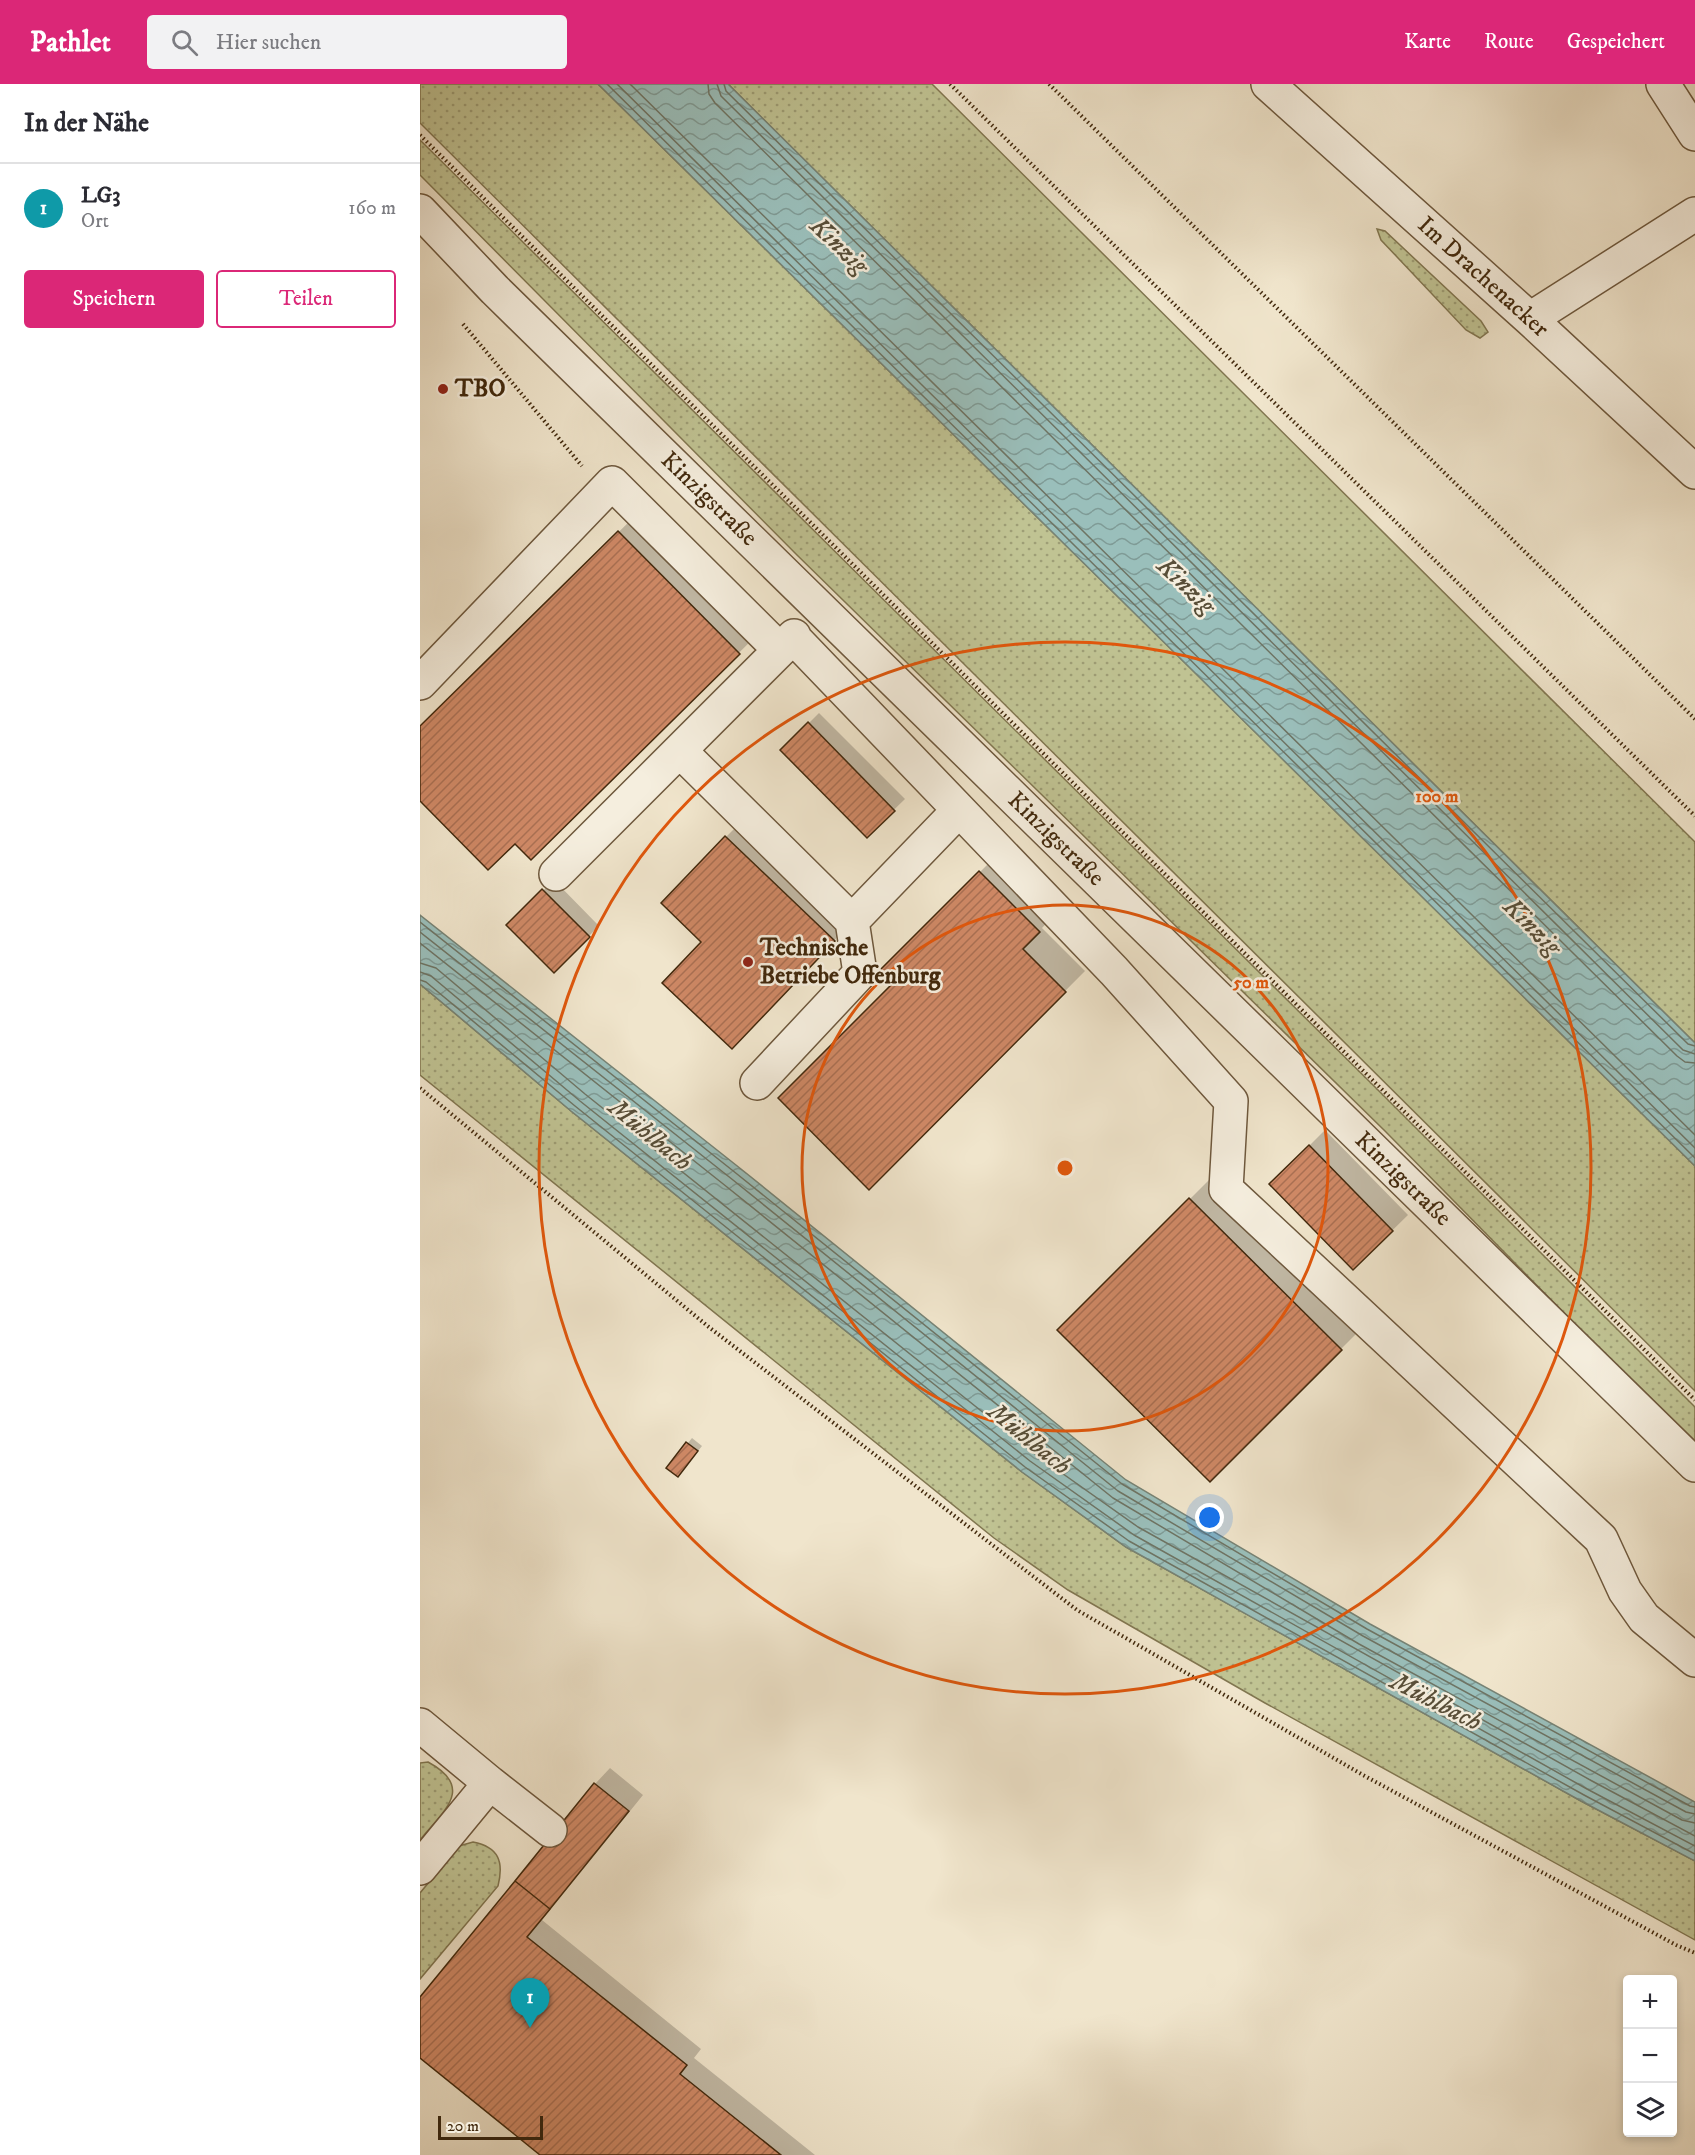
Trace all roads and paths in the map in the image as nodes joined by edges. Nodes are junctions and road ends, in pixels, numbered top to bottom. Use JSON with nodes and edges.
{"nodes":[{"id":1,"x":950,"y":84,"type":"edge"},
{"id":2,"x":1049,"y":84,"type":"edge"},
{"id":3,"x":1268,"y":84,"type":"edge"},
{"id":4,"x":1663,"y":84,"type":"edge"},
{"id":5,"x":1695,"y":134,"type":"edge"},
{"id":6,"x":420,"y":135,"type":"edge"},
{"id":7,"x":420,"y":211,"type":"edge"},
{"id":8,"x":1695,"y":214,"type":"edge"},
{"id":9,"x":1530,"y":319,"type":"junction"},
{"id":10,"x":463,"y":324,"type":"dead end"},
{"id":11,"x":1695,"y":472,"type":"edge"},
{"id":12,"x":604,"y":492,"type":"junction"},
{"id":13,"x":821,"y":609,"type":"junction"},
{"id":14,"x":786,"y":644,"type":"junction"},
{"id":15,"x":420,"y":683,"type":"edge"},
{"id":16,"x":1695,"y":719,"type":"edge"},
{"id":17,"x":680,"y":751,"type":"junction"},
{"id":18,"x":959,"y":810,"type":"junction"},
{"id":19,"x":1695,"y":816,"type":"edge"},
{"id":20,"x":556,"y":874,"type":"dead end"},
{"id":21,"x":852,"y":921,"type":"junction"},
{"id":22,"x":757,"y":1083,"type":"dead end"},
{"id":23,"x":420,"y":1088,"type":"edge"},
{"id":24,"x":1695,"y":1400,"type":"edge"},
{"id":25,"x":1695,"y":1465,"type":"edge"},
{"id":26,"x":1695,"y":1660,"type":"edge"},
{"id":27,"x":420,"y":1725,"type":"edge"},
{"id":28,"x":490,"y":1784,"type":"junction"},
{"id":29,"x":550,"y":1830,"type":"dead end"},
{"id":30,"x":420,"y":1868,"type":"edge"},
{"id":31,"x":1695,"y":1953,"type":"edge"}],
"edges":[{"from":1,"to":19,"type":"path"},
{"from":2,"to":16,"type":"path"},
{"from":3,"to":9,"type":"street","name":"Im Drachenacker"},
{"from":4,"to":5,"type":"street"},
{"from":6,"to":24,"type":"path"},
{"from":7,"to":13,"type":"street","name":"Kinzigstraße"},
{"from":8,"to":9,"type":"street"},
{"from":9,"to":11,"type":"street","name":"Im Drachenacker"},
{"from":10,"to":12,"type":"path"},
{"from":12,"to":14,"type":"street"},
{"from":12,"to":15,"type":"street"},
{"from":13,"to":14,"type":"street"},
{"from":13,"to":25,"type":"street","name":"Kinzigstraße"},
{"from":14,"to":17,"type":"street"},
{"from":14,"to":18,"type":"street"},
{"from":17,"to":20,"type":"street"},
{"from":17,"to":21,"type":"street"},
{"from":18,"to":21,"type":"street"},
{"from":18,"to":26,"type":"street"},
{"from":21,"to":22,"type":"street"},
{"from":23,"to":31,"type":"path"},
{"from":27,"to":28,"type":"street"},
{"from":28,"to":29,"type":"street"},
{"from":28,"to":30,"type":"street"}]}
